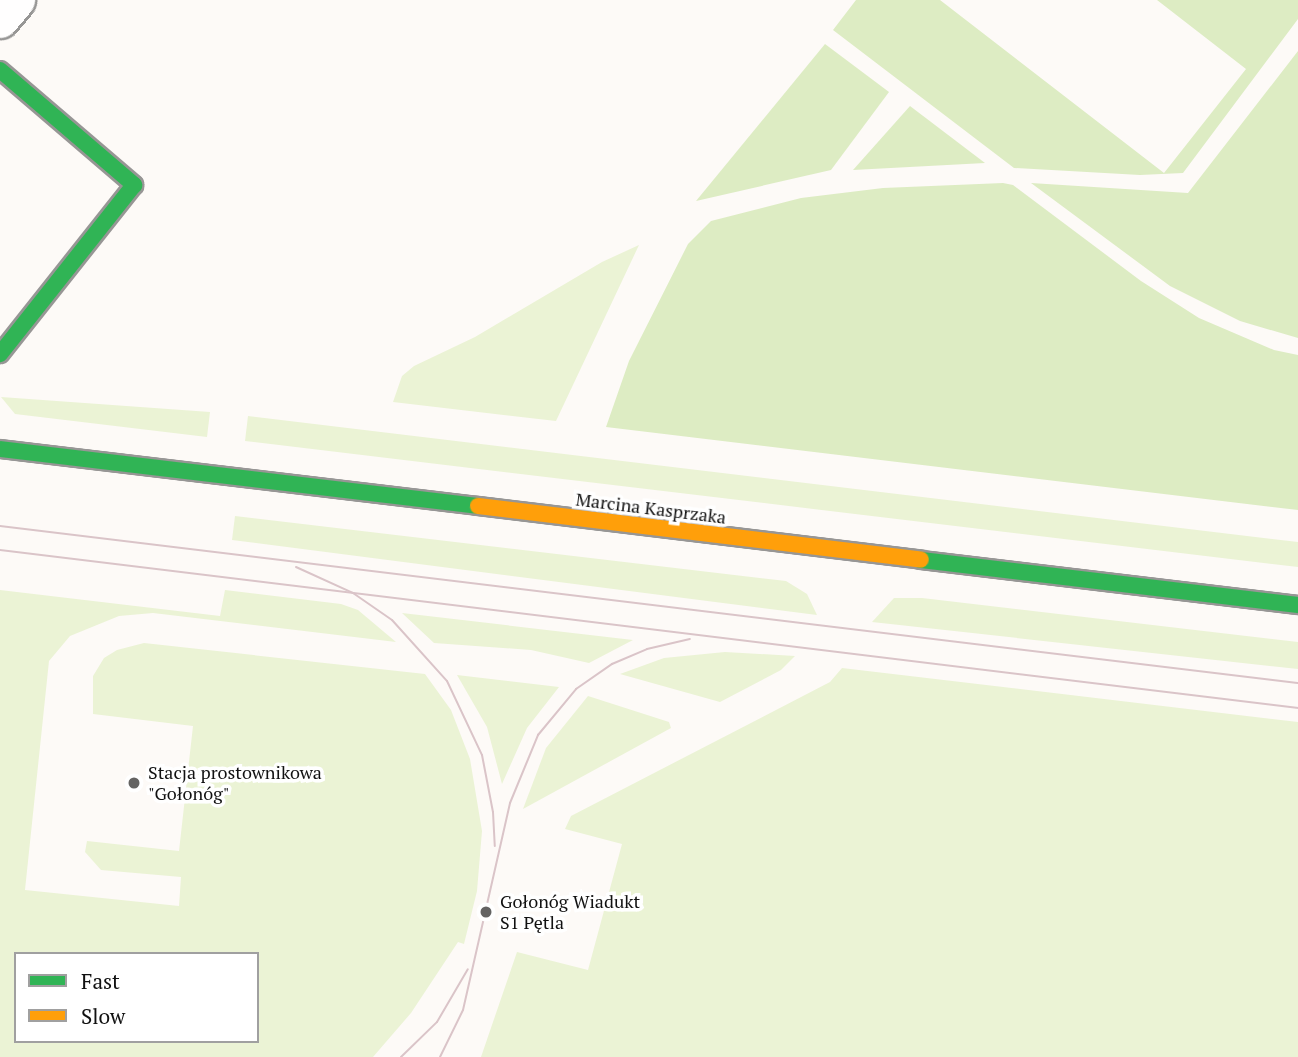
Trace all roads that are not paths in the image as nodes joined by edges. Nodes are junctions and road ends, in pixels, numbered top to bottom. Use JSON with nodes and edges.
{"nodes":[{"id":1,"x":16,"y":0,"type":"edge"},
{"id":2,"x":0,"y":19,"type":"edge"},
{"id":3,"x":0,"y":71,"type":"edge"},
{"id":4,"x":0,"y":354,"type":"edge"},
{"id":5,"x":0,"y":449,"type":"edge"},
{"id":6,"x":1298,"y":605,"type":"edge"}],
"edges":[{"from":1,"to":2,"type":"street"},
{"from":3,"to":4,"type":"street"},
{"from":5,"to":6,"type":"street","name":"Marcina Kasprzaka"}]}
